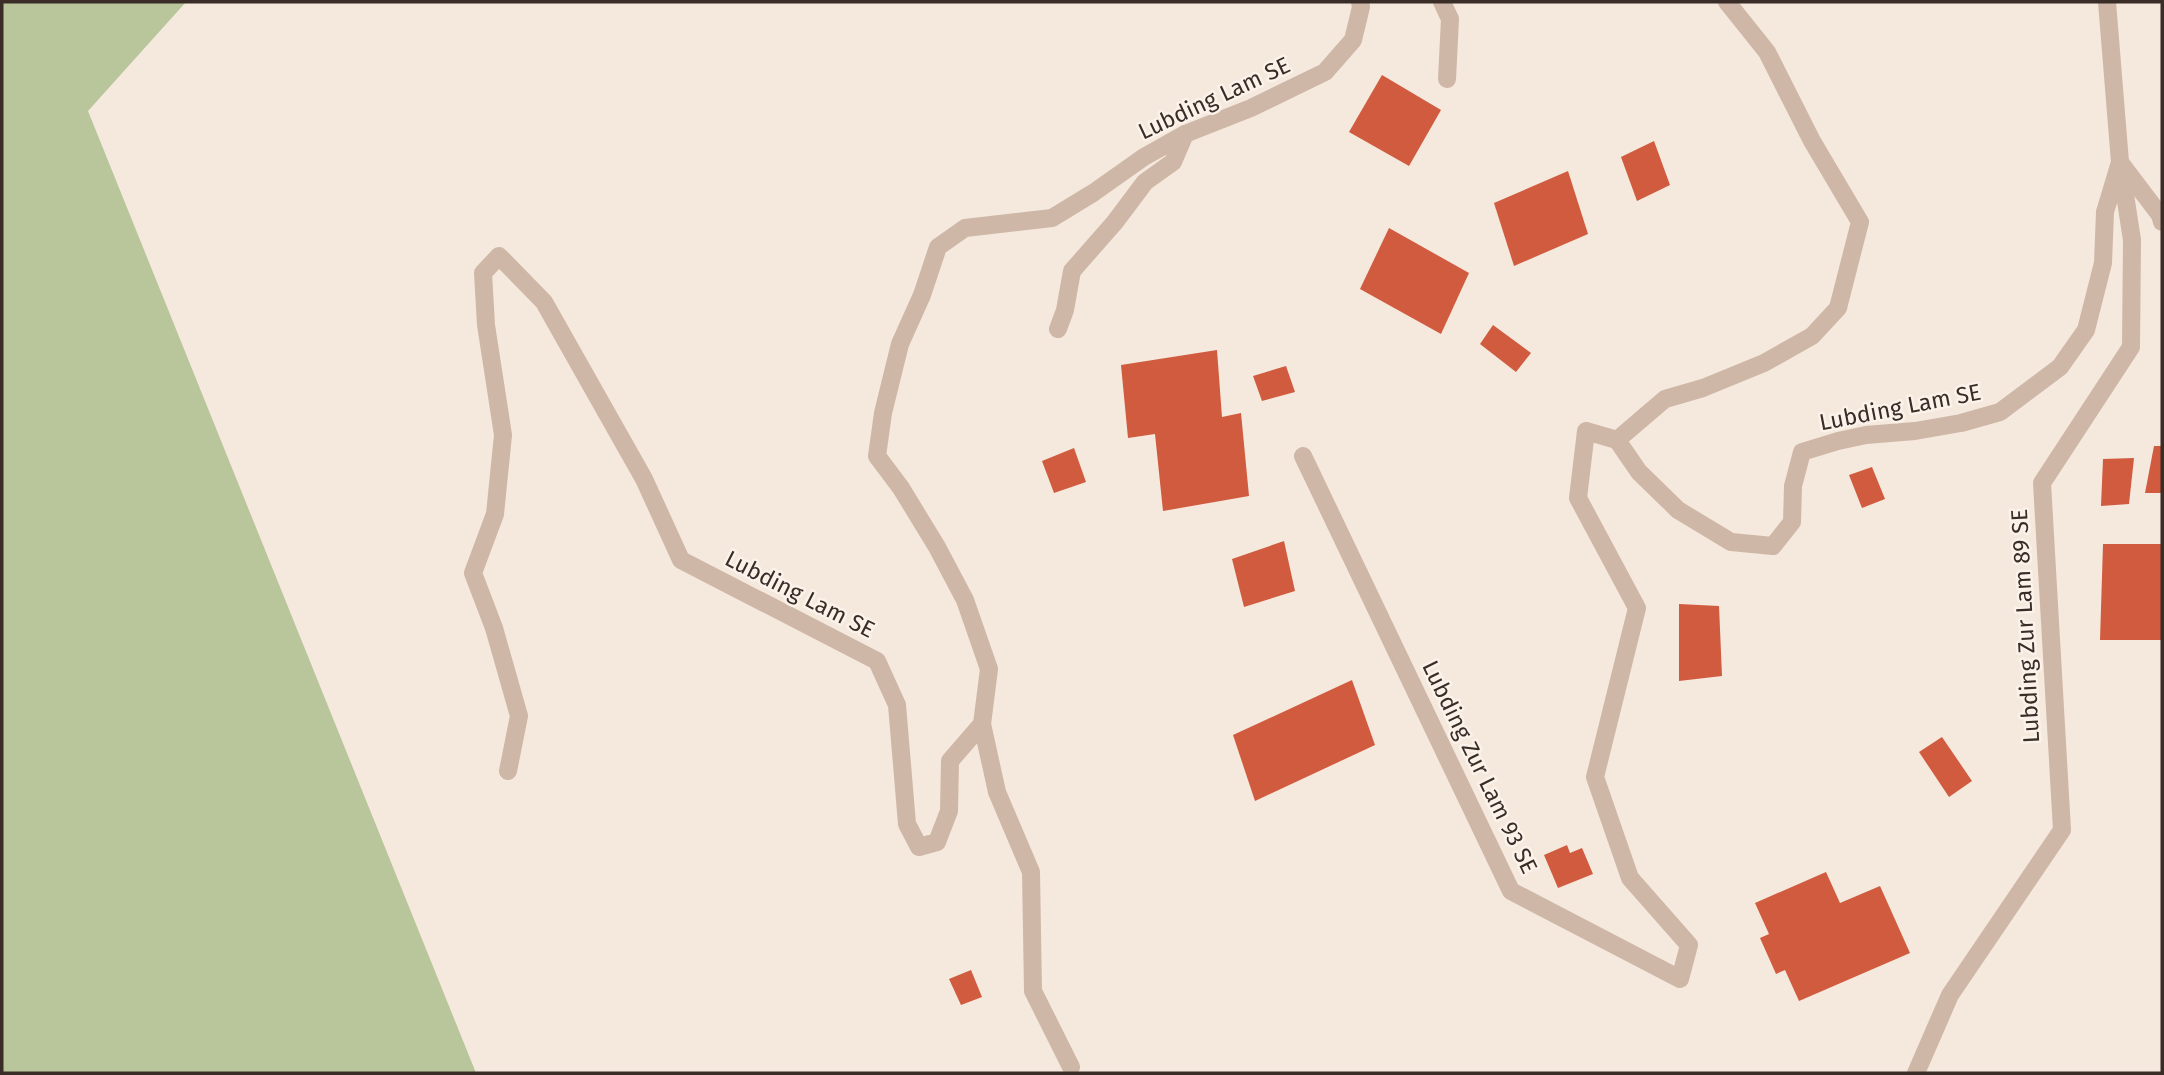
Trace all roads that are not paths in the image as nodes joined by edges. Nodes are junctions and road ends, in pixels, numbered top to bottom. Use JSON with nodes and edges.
{"nodes":[{"id":1,"x":1360,"y":2,"type":"edge"},
{"id":2,"x":1442,"y":2,"type":"edge"},
{"id":3,"x":1727,"y":2,"type":"edge"},
{"id":4,"x":2107,"y":2,"type":"edge"},
{"id":5,"x":1447,"y":79,"type":"dead end"},
{"id":6,"x":1185,"y":134,"type":"junction"},
{"id":7,"x":2120,"y":162,"type":"junction"},
{"id":8,"x":2162,"y":222,"type":"edge"},
{"id":9,"x":1058,"y":329,"type":"dead end"},
{"id":10,"x":1616,"y":440,"type":"junction"},
{"id":11,"x":1303,"y":456,"type":"dead end"},
{"id":12,"x":982,"y":724,"type":"junction"},
{"id":13,"x":508,"y":771,"type":"dead end"},
{"id":14,"x":1071,"y":1067,"type":"dead end"},
{"id":15,"x":1916,"y":1073,"type":"edge"}],
"edges":[{"from":1,"to":6,"type":"street","name":"Lubding Lam SE"},
{"from":2,"to":5,"type":"street"},
{"from":3,"to":10,"type":"street"},
{"from":4,"to":7,"type":"street","name":"Lubding Lam SE"},
{"from":6,"to":9,"type":"street"},
{"from":6,"to":12,"type":"street","name":"Lubding Lam SE"},
{"from":7,"to":8,"type":"street"},
{"from":7,"to":10,"type":"street","name":"Lubding Lam SE"},
{"from":7,"to":15,"type":"street","name":"Lubding Zur Lam 89 SE"},
{"from":10,"to":11,"type":"street","name":"Lubding Zur Lam 93 SE"},
{"from":12,"to":13,"type":"street","name":"Lubding Lam SE"},
{"from":12,"to":14,"type":"street"}]}
